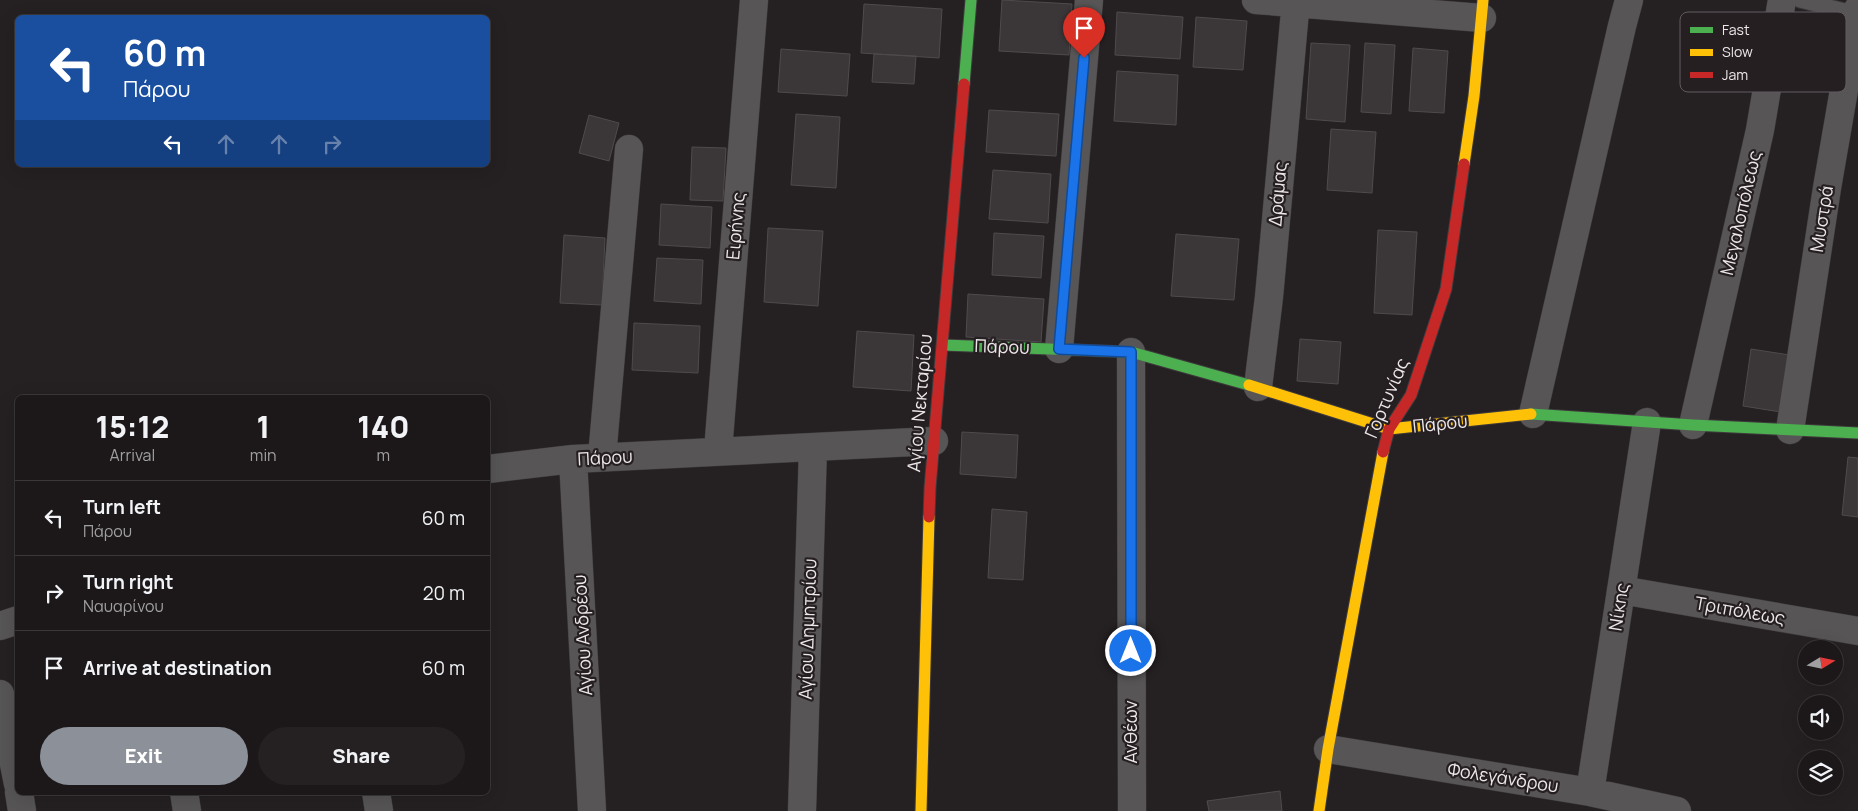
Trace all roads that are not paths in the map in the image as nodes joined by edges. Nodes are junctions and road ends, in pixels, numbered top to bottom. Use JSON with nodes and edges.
{"nodes":[{"id":1,"x":754,"y":0,"type":"edge"},
{"id":2,"x":971,"y":0,"type":"edge"},
{"id":3,"x":1090,"y":0,"type":"edge"},
{"id":4,"x":1256,"y":0,"type":"edge"},
{"id":5,"x":1629,"y":0,"type":"edge"},
{"id":6,"x":1800,"y":0,"type":"edge"},
{"id":7,"x":1296,"y":2,"type":"edge"},
{"id":8,"x":1483,"y":9,"type":"edge"},
{"id":9,"x":1858,"y":12,"type":"edge"},
{"id":10,"x":1846,"y":80,"type":"edge"},
{"id":11,"x":1766,"y":92,"type":"edge"},
{"id":12,"x":1844,"y":92,"type":"edge"},
{"id":13,"x":630,"y":149,"type":"dead end"},
{"id":14,"x":943,"y":345,"type":"junction"},
{"id":15,"x":1059,"y":349,"type":"junction"},
{"id":16,"x":1131,"y":352,"type":"junction"},
{"id":17,"x":1258,"y":387,"type":"junction"},
{"id":18,"x":1533,"y":414,"type":"junction"},
{"id":19,"x":1646,"y":422,"type":"junction"},
{"id":20,"x":1693,"y":425,"type":"junction"},
{"id":21,"x":1389,"y":429,"type":"junction"},
{"id":22,"x":1790,"y":430,"type":"junction"},
{"id":23,"x":1858,"y":433,"type":"edge"},
{"id":24,"x":934,"y":441,"type":"junction"},
{"id":25,"x":813,"y":447,"type":"junction"},
{"id":26,"x":718,"y":452,"type":"junction"},
{"id":27,"x":602,"y":458,"type":"junction"},
{"id":28,"x":573,"y":459,"type":"junction"},
{"id":29,"x":490,"y":469,"type":"edge"},
{"id":30,"x":1621,"y":590,"type":"junction"},
{"id":31,"x":15,"y":621,"type":"edge"},
{"id":32,"x":0,"y":626,"type":"edge"},
{"id":33,"x":1858,"y":631,"type":"edge"},
{"id":34,"x":0,"y":694,"type":"edge"},
{"id":35,"x":1328,"y":749,"type":"junction"},
{"id":36,"x":15,"y":769,"type":"edge"},
{"id":37,"x":1590,"y":792,"type":"junction"},
{"id":38,"x":19,"y":795,"type":"edge"},
{"id":39,"x":184,"y":795,"type":"edge"},
{"id":40,"x":376,"y":795,"type":"edge"},
{"id":41,"x":22,"y":811,"type":"edge"},
{"id":42,"x":187,"y":811,"type":"edge"},
{"id":43,"x":379,"y":811,"type":"edge"},
{"id":44,"x":592,"y":811,"type":"edge"},
{"id":45,"x":802,"y":811,"type":"edge"},
{"id":46,"x":921,"y":811,"type":"edge"},
{"id":47,"x":1132,"y":811,"type":"edge"},
{"id":48,"x":1320,"y":811,"type":"edge"},
{"id":49,"x":1677,"y":811,"type":"edge"}],
"edges":[{"from":1,"to":26,"type":"street","name":"Ειρήνης"},
{"from":2,"to":14,"type":"street","name":"Αγίου Νεκταρίου"},
{"from":3,"to":15,"type":"street"},
{"from":4,"to":7,"type":"street"},
{"from":5,"to":18,"type":"street"},
{"from":6,"to":9,"type":"lane"},
{"from":7,"to":8,"type":"street"},
{"from":7,"to":17,"type":"street","name":"Δράμας"},
{"from":8,"to":21,"type":"street","name":"Γορτυνίας"},
{"from":9,"to":10,"type":"street","name":"Μυστρά"},
{"from":11,"to":20,"type":"street","name":"Μεγαλοπόλεως"},
{"from":12,"to":22,"type":"street","name":"Μυστρά"},
{"from":13,"to":27,"type":"street"},
{"from":14,"to":15,"type":"street","name":"Πάρου"},
{"from":14,"to":24,"type":"street","name":"Αγίου Νεκταρίου"},
{"from":15,"to":16,"type":"street","name":"Πάρου"},
{"from":16,"to":17,"type":"street","name":"Πάρου"},
{"from":16,"to":47,"type":"street","name":"Ανθέων"},
{"from":17,"to":21,"type":"street","name":"Πάρου"},
{"from":18,"to":19,"type":"street","name":"Πάρου"},
{"from":18,"to":21,"type":"street","name":"Πάρου"},
{"from":19,"to":20,"type":"street","name":"Πάρου"},
{"from":19,"to":30,"type":"street","name":"Νίκης"},
{"from":20,"to":22,"type":"street","name":"Πάρου"},
{"from":21,"to":35,"type":"street","name":"Γορτυνίας"},
{"from":22,"to":23,"type":"street","name":"Πάρου"},
{"from":24,"to":25,"type":"street","name":"Πάρου"},
{"from":24,"to":46,"type":"street","name":"Αγίου Νεκταρίου"},
{"from":25,"to":26,"type":"street","name":"Πάρου"},
{"from":25,"to":45,"type":"street","name":"Αγίου Δημητρίου"},
{"from":26,"to":27,"type":"street","name":"Πάρου"},
{"from":27,"to":28,"type":"street","name":"Πάρου"},
{"from":28,"to":29,"type":"street","name":"Πάρου"},
{"from":28,"to":44,"type":"street","name":"Αγίου Ανδρέου"},
{"from":30,"to":33,"type":"street","name":"Τριπόλεως"},
{"from":30,"to":37,"type":"street","name":"Νίκης"},
{"from":31,"to":32,"type":"street"},
{"from":34,"to":36,"type":"street"},
{"from":35,"to":37,"type":"street","name":"Φολεγάνδρου"},
{"from":35,"to":48,"type":"street","name":"Γορτυνίας"},
{"from":37,"to":49,"type":"street","name":"Φολεγάνδρου"},
{"from":38,"to":41,"type":"street"},
{"from":39,"to":42,"type":"street"},
{"from":40,"to":43,"type":"street"}]}
